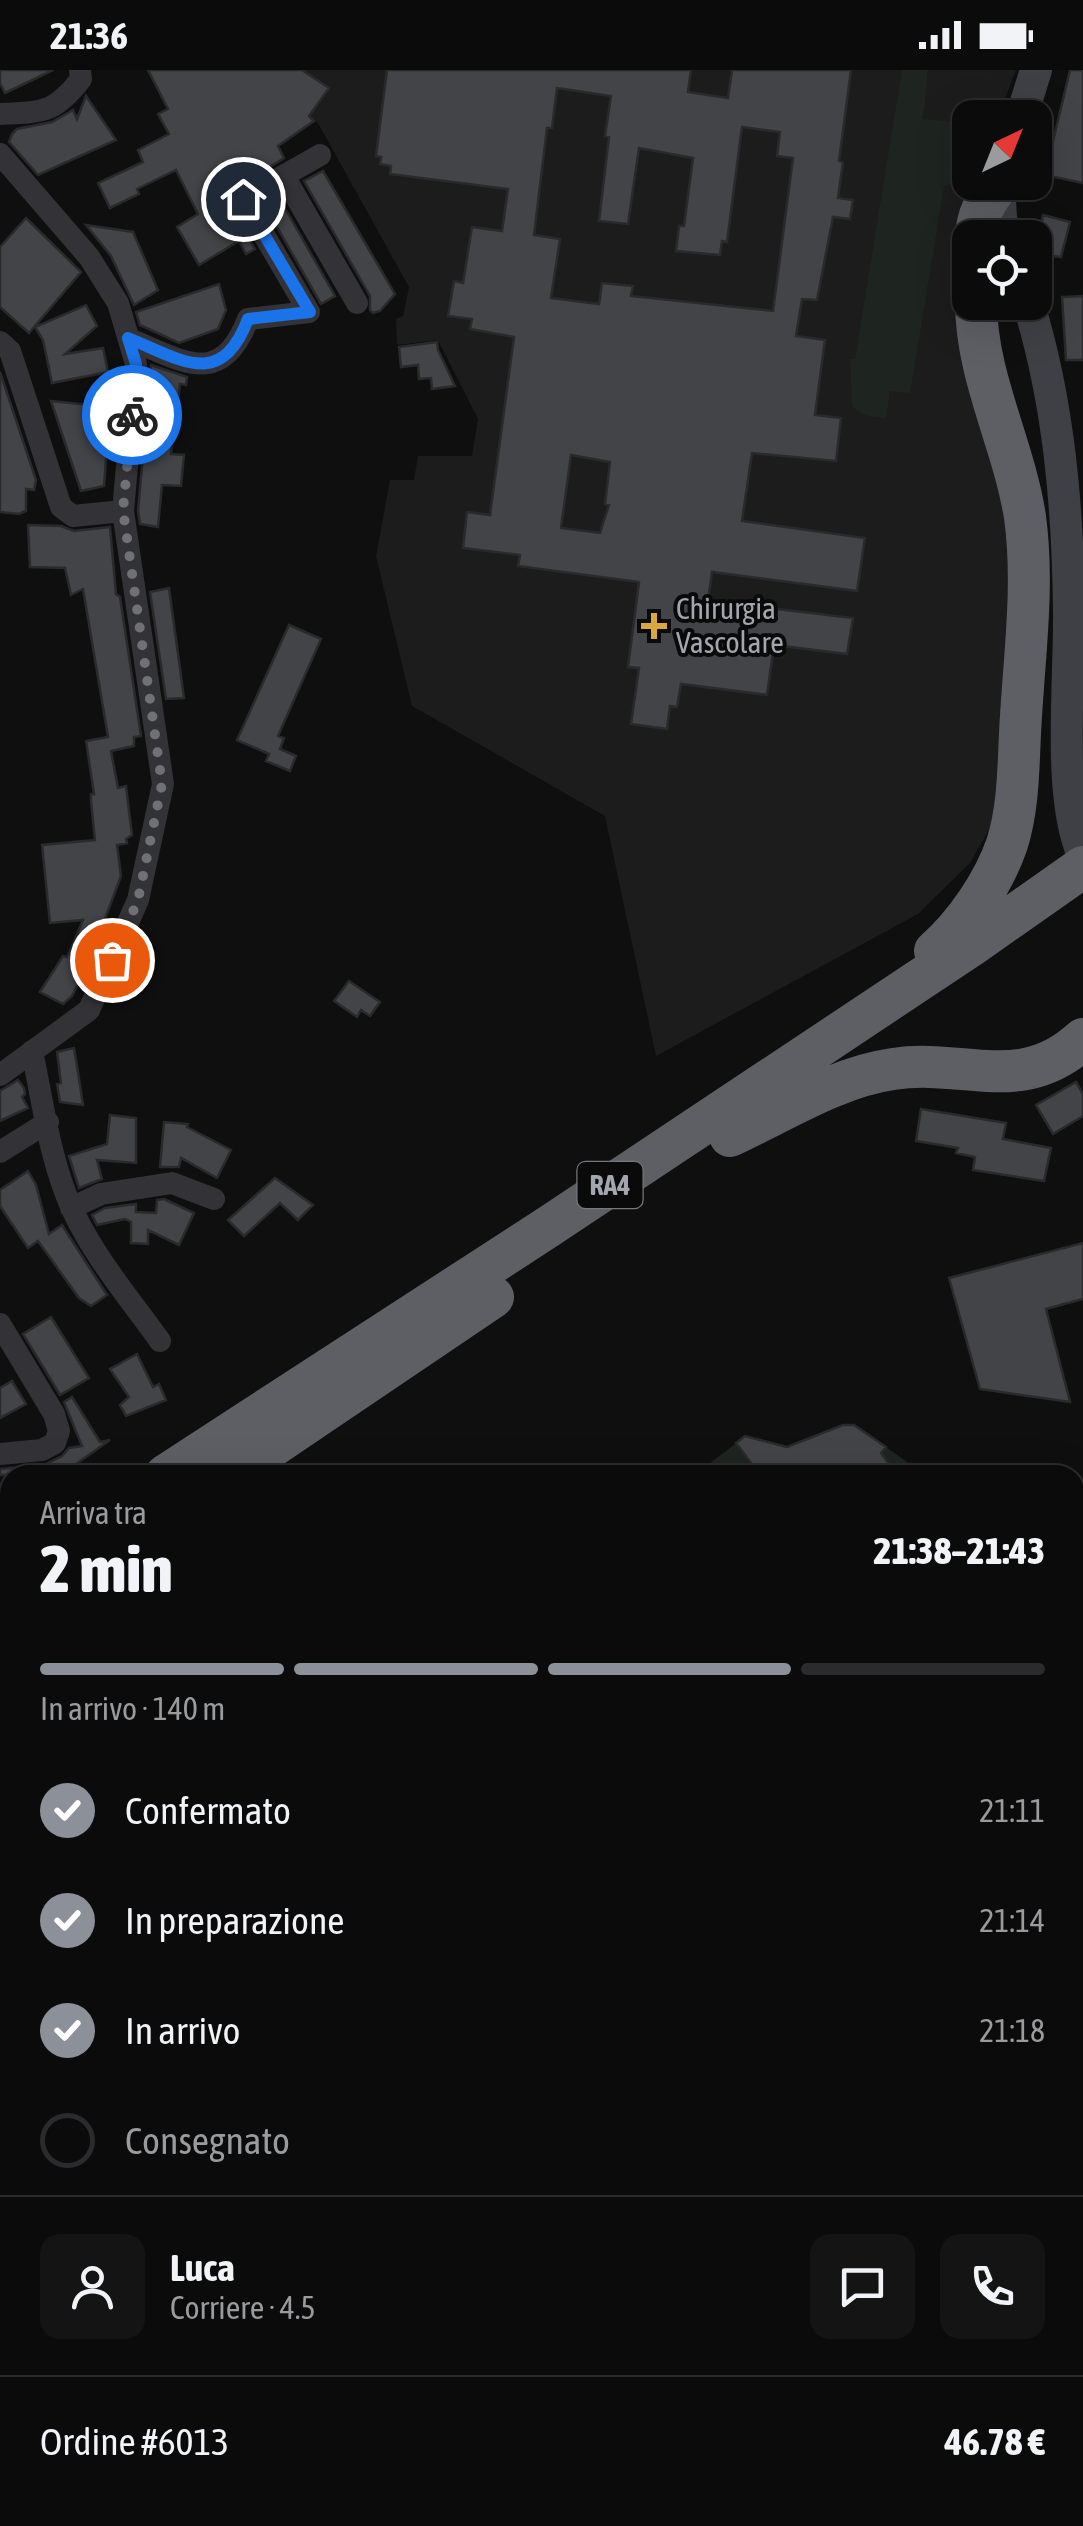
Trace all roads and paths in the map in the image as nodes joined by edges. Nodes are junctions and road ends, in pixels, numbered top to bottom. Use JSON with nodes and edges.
{"nodes":[{"id":1,"x":80,"y":70,"type":"edge"},
{"id":2,"x":1036,"y":70,"type":"edge"},
{"id":3,"x":1027,"y":100,"type":"edge"},
{"id":4,"x":0,"y":114,"type":"edge"},
{"id":5,"x":0,"y":154,"type":"edge"},
{"id":6,"x":320,"y":156,"type":"dead end"},
{"id":7,"x":284,"y":176,"type":"junction"},
{"id":8,"x":358,"y":302,"type":"dead end"},
{"id":9,"x":976,"y":320,"type":"edge"},
{"id":10,"x":1032,"y":320,"type":"edge"},
{"id":11,"x":128,"y":338,"type":"junction"},
{"id":12,"x":0,"y":342,"type":"edge"},
{"id":13,"x":123,"y":510,"type":"junction"},
{"id":14,"x":1083,"y":855,"type":"edge"},
{"id":15,"x":1070,"y":892,"type":"edge"},
{"id":16,"x":856,"y":1021,"type":"junction"},
{"id":17,"x":1083,"y":1038,"type":"edge"},
{"id":18,"x":32,"y":1051,"type":"junction"},
{"id":19,"x":0,"y":1075,"type":"edge"},
{"id":20,"x":48,"y":1122,"type":"junction"},
{"id":21,"x":730,"y":1136,"type":"junction"},
{"id":22,"x":0,"y":1152,"type":"edge"},
{"id":23,"x":214,"y":1200,"type":"dead end"},
{"id":24,"x":72,"y":1208,"type":"junction"},
{"id":25,"x":0,"y":1324,"type":"edge"},
{"id":26,"x":160,"y":1341,"type":"dead end"},
{"id":27,"x":0,"y":1454,"type":"edge"},
{"id":28,"x":181,"y":1465,"type":"edge"},
{"id":29,"x":245,"y":1465,"type":"edge"}],
"edges":[{"from":1,"to":4,"type":"street"},
{"from":2,"to":3,"type":"street"},
{"from":5,"to":11,"type":"street"},
{"from":6,"to":7,"type":"street"},
{"from":7,"to":8,"type":"street"},
{"from":7,"to":11,"type":"street"},
{"from":9,"to":16,"type":"highway"},
{"from":10,"to":14,"type":"street"},
{"from":11,"to":13,"type":"street"},
{"from":12,"to":13,"type":"street"},
{"from":13,"to":18,"type":"street"},
{"from":15,"to":16,"type":"highway","number":"RA4"},
{"from":15,"to":21,"type":"highway","number":"RA4"},
{"from":16,"to":28,"type":"highway","number":"RA4"},
{"from":17,"to":21,"type":"highway"},
{"from":18,"to":19,"type":"street"},
{"from":18,"to":20,"type":"street"},
{"from":20,"to":22,"type":"street"},
{"from":20,"to":24,"type":"street"},
{"from":21,"to":29,"type":"highway","number":"RA4"},
{"from":23,"to":24,"type":"street"},
{"from":24,"to":26,"type":"street"},
{"from":25,"to":27,"type":"street"}]}
